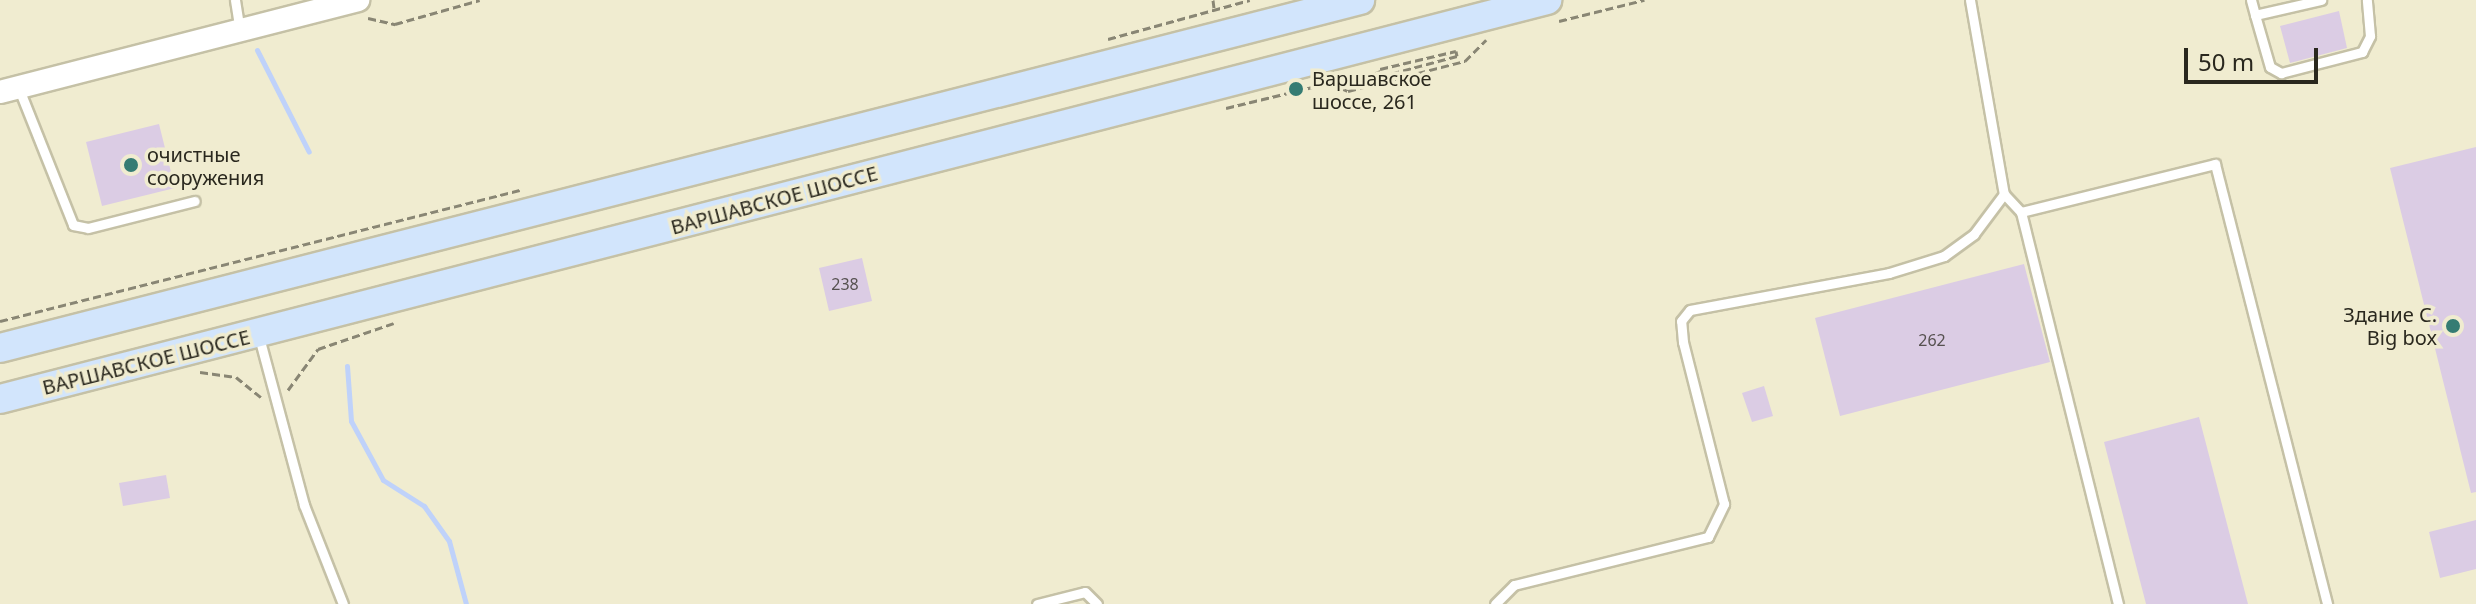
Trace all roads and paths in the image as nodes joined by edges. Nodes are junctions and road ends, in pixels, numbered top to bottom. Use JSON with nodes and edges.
{"nodes":[{"id":1,"x":235,"y":0,"type":"edge"},
{"id":2,"x":358,"y":0,"type":"edge"},
{"id":3,"x":1213,"y":0,"type":"edge"},
{"id":4,"x":1360,"y":0,"type":"edge"},
{"id":5,"x":1644,"y":0,"type":"edge"},
{"id":6,"x":1970,"y":0,"type":"edge"},
{"id":7,"x":2251,"y":0,"type":"edge"},
{"id":8,"x":2321,"y":0,"type":"edge"},
{"id":9,"x":2367,"y":0,"type":"edge"},
{"id":10,"x":1214,"y":8,"type":"dead end"},
{"id":11,"x":1545,"y":12,"type":"edge"},
{"id":12,"x":2255,"y":15,"type":"junction"},
{"id":13,"x":240,"y":31,"type":"junction"},
{"id":14,"x":1501,"y":35,"type":"dead end"},
{"id":15,"x":1387,"y":80,"type":"junction"},
{"id":16,"x":1339,"y":87,"type":"junction"},
{"id":17,"x":9,"y":90,"type":"edge"},
{"id":18,"x":1223,"y":109,"type":"dead end"},
{"id":19,"x":2004,"y":194,"type":"junction"},
{"id":20,"x":195,"y":201,"type":"dead end"},
{"id":21,"x":2021,"y":212,"type":"junction"},
{"id":22,"x":406,"y":320,"type":"dead end"},
{"id":23,"x":259,"y":333,"type":"junction"},
{"id":24,"x":0,"y":348,"type":"edge"},
{"id":25,"x":186,"y":370,"type":"dead end"},
{"id":26,"x":0,"y":399,"type":"edge"},
{"id":27,"x":277,"y":410,"type":"junction"},
{"id":28,"x":343,"y":604,"type":"edge"},
{"id":29,"x":1037,"y":604,"type":"edge"},
{"id":30,"x":1097,"y":604,"type":"edge"},
{"id":31,"x":1495,"y":604,"type":"edge"},
{"id":32,"x":2118,"y":604,"type":"edge"},
{"id":33,"x":2327,"y":604,"type":"edge"}],
"edges":[{"from":1,"to":13,"type":"lane"},
{"from":2,"to":13,"type":"street"},
{"from":3,"to":10,"type":"path"},
{"from":4,"to":24,"type":"main road"},
{"from":5,"to":11,"type":"path"},
{"from":6,"to":19,"type":"lane"},
{"from":7,"to":12,"type":"lane"},
{"from":8,"to":12,"type":"lane"},
{"from":9,"to":12,"type":"lane"},
{"from":11,"to":23,"type":"main road","name":"ВАРШАВСКОЕ ШОССЕ"},
{"from":13,"to":17,"type":"street"},
{"from":14,"to":15,"type":"path"},
{"from":15,"to":16,"type":"path"},
{"from":15,"to":16,"type":"path"},
{"from":16,"to":18,"type":"path"},
{"from":17,"to":20,"type":"lane"},
{"from":19,"to":21,"type":"lane"},
{"from":19,"to":31,"type":"lane"},
{"from":21,"to":32,"type":"lane"},
{"from":21,"to":33,"type":"lane"},
{"from":22,"to":27,"type":"path"},
{"from":23,"to":26,"type":"main road","name":"ВАРШАВСКОЕ ШОССЕ"},
{"from":23,"to":27,"type":"lane"},
{"from":25,"to":27,"type":"path"},
{"from":27,"to":28,"type":"lane"},
{"from":29,"to":30,"type":"lane"}]}
